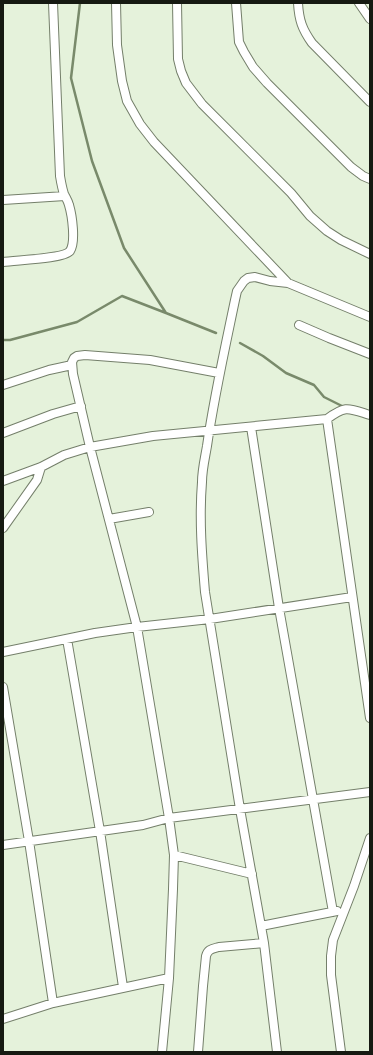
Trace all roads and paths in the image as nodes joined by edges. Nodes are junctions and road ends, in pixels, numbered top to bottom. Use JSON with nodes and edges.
{"nodes":[{"id":1,"x":53,"y":3,"type":"edge"},
{"id":2,"x":116,"y":3,"type":"edge"},
{"id":3,"x":177,"y":3,"type":"edge"},
{"id":4,"x":236,"y":3,"type":"edge"},
{"id":5,"x":298,"y":3,"type":"edge"},
{"id":6,"x":359,"y":3,"type":"edge"},
{"id":7,"x":370,"y":19,"type":"edge"},
{"id":8,"x":370,"y":102,"type":"edge"},
{"id":9,"x":370,"y":179,"type":"edge"},
{"id":10,"x":65,"y":196,"type":"junction"},
{"id":11,"x":3,"y":200,"type":"edge"},
{"id":12,"x":370,"y":254,"type":"edge"},
{"id":13,"x":3,"y":262,"type":"edge"},
{"id":14,"x":288,"y":283,"type":"junction"},
{"id":15,"x":370,"y":317,"type":"edge"},
{"id":16,"x":299,"y":325,"type":"dead end"},
{"id":17,"x":370,"y":354,"type":"edge"},
{"id":18,"x":72,"y":365,"type":"junction"},
{"id":19,"x":219,"y":373,"type":"junction"},
{"id":20,"x":3,"y":385,"type":"edge"},
{"id":21,"x":81,"y":406,"type":"junction"},
{"id":22,"x":370,"y":415,"type":"edge"},
{"id":23,"x":327,"y":419,"type":"junction"},
{"id":24,"x":251,"y":427,"type":"junction"},
{"id":25,"x":209,"y":431,"type":"junction"},
{"id":26,"x":3,"y":433,"type":"edge"},
{"id":27,"x":90,"y":447,"type":"junction"},
{"id":28,"x":41,"y":467,"type":"junction"},
{"id":29,"x":3,"y":482,"type":"edge"},
{"id":30,"x":149,"y":512,"type":"dead end"},
{"id":31,"x":109,"y":519,"type":"junction"},
{"id":32,"x":3,"y":528,"type":"edge"},
{"id":33,"x":352,"y":597,"type":"junction"},
{"id":34,"x":279,"y":608,"type":"junction"},
{"id":35,"x":210,"y":619,"type":"junction"},
{"id":36,"x":137,"y":627,"type":"junction"},
{"id":37,"x":67,"y":639,"type":"junction"},
{"id":38,"x":3,"y":652,"type":"edge"},
{"id":39,"x":3,"y":687,"type":"edge"},
{"id":40,"x":370,"y":718,"type":"edge"},
{"id":41,"x":370,"y":792,"type":"edge"},
{"id":42,"x":313,"y":799,"type":"junction"},
{"id":43,"x":240,"y":810,"type":"junction"},
{"id":44,"x":169,"y":818,"type":"junction"},
{"id":45,"x":100,"y":831,"type":"junction"},
{"id":46,"x":370,"y":838,"type":"edge"},
{"id":47,"x":29,"y":841,"type":"junction"},
{"id":48,"x":3,"y":845,"type":"edge"},
{"id":49,"x":174,"y":855,"type":"junction"},
{"id":50,"x":252,"y":874,"type":"junction"},
{"id":51,"x":344,"y":911,"type":"junction"},
{"id":52,"x":333,"y":912,"type":"junction"},
{"id":53,"x":261,"y":926,"type":"junction"},
{"id":54,"x":264,"y":943,"type":"junction"},
{"id":55,"x":169,"y":978,"type":"junction"},
{"id":56,"x":123,"y":987,"type":"junction"},
{"id":57,"x":53,"y":1003,"type":"junction"},
{"id":58,"x":3,"y":1019,"type":"edge"},
{"id":59,"x":162,"y":1052,"type":"edge"},
{"id":60,"x":198,"y":1052,"type":"edge"},
{"id":61,"x":278,"y":1052,"type":"edge"},
{"id":62,"x":341,"y":1052,"type":"edge"}],
"edges":[{"from":1,"to":10,"type":"street"},
{"from":2,"to":14,"type":"street"},
{"from":3,"to":12,"type":"street"},
{"from":4,"to":9,"type":"street"},
{"from":5,"to":8,"type":"street"},
{"from":6,"to":7,"type":"street"},
{"from":10,"to":11,"type":"street"},
{"from":10,"to":13,"type":"street"},
{"from":14,"to":15,"type":"street"},
{"from":14,"to":19,"type":"street"},
{"from":16,"to":17,"type":"street"},
{"from":18,"to":19,"type":"street"},
{"from":18,"to":20,"type":"street"},
{"from":18,"to":21,"type":"street"},
{"from":19,"to":25,"type":"street"},
{"from":21,"to":26,"type":"street"},
{"from":21,"to":27,"type":"street"},
{"from":22,"to":23,"type":"street"},
{"from":23,"to":24,"type":"street"},
{"from":23,"to":33,"type":"street"},
{"from":24,"to":25,"type":"street"},
{"from":24,"to":34,"type":"street"},
{"from":25,"to":27,"type":"street"},
{"from":25,"to":35,"type":"street"},
{"from":27,"to":28,"type":"street"},
{"from":27,"to":31,"type":"street"},
{"from":28,"to":29,"type":"street"},
{"from":28,"to":32,"type":"street"},
{"from":30,"to":31,"type":"street"},
{"from":31,"to":36,"type":"street"},
{"from":33,"to":34,"type":"street"},
{"from":33,"to":40,"type":"street"},
{"from":34,"to":35,"type":"street"},
{"from":34,"to":42,"type":"street"},
{"from":35,"to":36,"type":"street"},
{"from":35,"to":43,"type":"street"},
{"from":36,"to":37,"type":"street"},
{"from":36,"to":44,"type":"street"},
{"from":37,"to":38,"type":"street"},
{"from":37,"to":45,"type":"street"},
{"from":39,"to":47,"type":"street"},
{"from":41,"to":42,"type":"street"},
{"from":42,"to":43,"type":"street"},
{"from":42,"to":52,"type":"street"},
{"from":43,"to":44,"type":"street"},
{"from":43,"to":50,"type":"street"},
{"from":44,"to":45,"type":"street"},
{"from":44,"to":49,"type":"street"},
{"from":45,"to":47,"type":"street"},
{"from":45,"to":56,"type":"street"},
{"from":46,"to":51,"type":"street"},
{"from":47,"to":48,"type":"street"},
{"from":47,"to":57,"type":"street"},
{"from":49,"to":50,"type":"street"},
{"from":49,"to":55,"type":"street"},
{"from":50,"to":53,"type":"street"},
{"from":51,"to":52,"type":"street"},
{"from":51,"to":62,"type":"street"},
{"from":52,"to":53,"type":"street"},
{"from":53,"to":54,"type":"street"},
{"from":54,"to":60,"type":"street"},
{"from":54,"to":61,"type":"street"},
{"from":55,"to":56,"type":"street"},
{"from":55,"to":59,"type":"street"},
{"from":56,"to":57,"type":"street"},
{"from":57,"to":58,"type":"street"}]}
